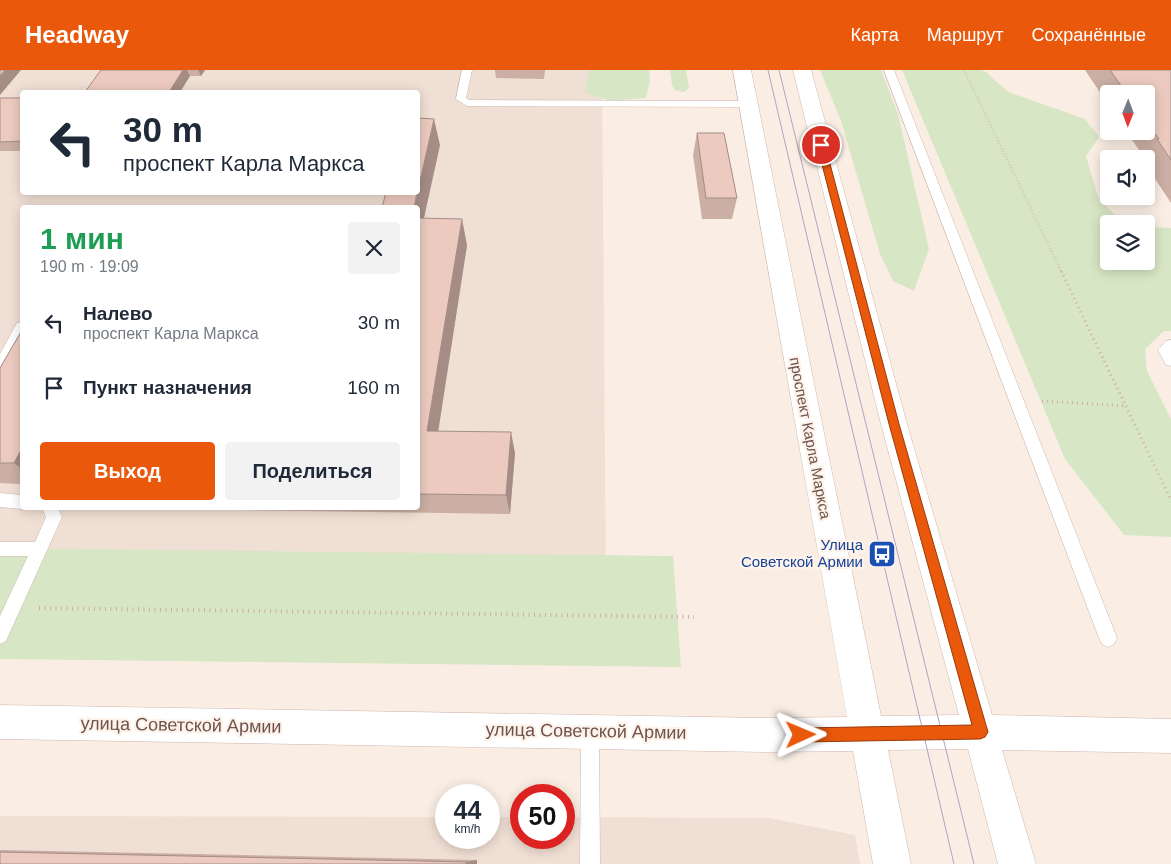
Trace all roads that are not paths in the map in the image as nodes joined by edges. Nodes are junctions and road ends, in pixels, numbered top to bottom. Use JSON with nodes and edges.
{"nodes":[{"id":1,"x":467,"y":70,"type":"edge"},
{"id":2,"x":742,"y":70,"type":"edge"},
{"id":3,"x":802,"y":70,"type":"edge"},
{"id":4,"x":890,"y":70,"type":"edge"},
{"id":5,"x":748,"y":104,"type":"junction"},
{"id":6,"x":20,"y":331,"type":"edge"},
{"id":7,"x":1171,"y":345,"type":"edge"},
{"id":8,"x":1171,"y":361,"type":"edge"},
{"id":9,"x":0,"y":366,"type":"edge"},
{"id":10,"x":0,"y":500,"type":"edge"},
{"id":11,"x":20,"y":502,"type":"edge"},
{"id":12,"x":51,"y":510,"type":"edge"},
{"id":13,"x":0,"y":549,"type":"edge"},
{"id":14,"x":40,"y":549,"type":"junction"},
{"id":15,"x":0,"y":635,"type":"edge"},
{"id":16,"x":1108,"y":638,"type":"dead end"},
{"id":17,"x":0,"y":722,"type":"edge"},
{"id":18,"x":590,"y":731,"type":"junction"},
{"id":19,"x":980,"y":732,"type":"junction"},
{"id":20,"x":868,"y":734,"type":"junction"},
{"id":21,"x":1171,"y":736,"type":"edge"},
{"id":22,"x":590,"y":864,"type":"edge"},
{"id":23,"x":892,"y":864,"type":"edge"},
{"id":24,"x":1017,"y":864,"type":"edge"}],
"edges":[{"from":1,"to":5,"type":"lane"},
{"from":2,"to":5,"type":"main road","name":"проспект Карла Маркса"},
{"from":3,"to":19,"type":"main road"},
{"from":4,"to":16,"type":"lane"},
{"from":5,"to":20,"type":"main road","name":"проспект Карла Маркса"},
{"from":6,"to":9,"type":"lane"},
{"from":7,"to":8,"type":"lane"},
{"from":10,"to":11,"type":"lane"},
{"from":12,"to":14,"type":"lane"},
{"from":13,"to":14,"type":"lane"},
{"from":14,"to":15,"type":"lane"},
{"from":17,"to":18,"type":"main road","name":"улица Советской Армии"},
{"from":18,"to":20,"type":"main road","name":"улица Советской Армии"},
{"from":18,"to":22,"type":"lane"},
{"from":19,"to":20,"type":"main road","name":"улица Советской Армии"},
{"from":19,"to":21,"type":"main road","name":"улица Советской Армии"},
{"from":19,"to":24,"type":"main road"},
{"from":20,"to":23,"type":"main road","name":"проспект Карла Маркса"}]}
